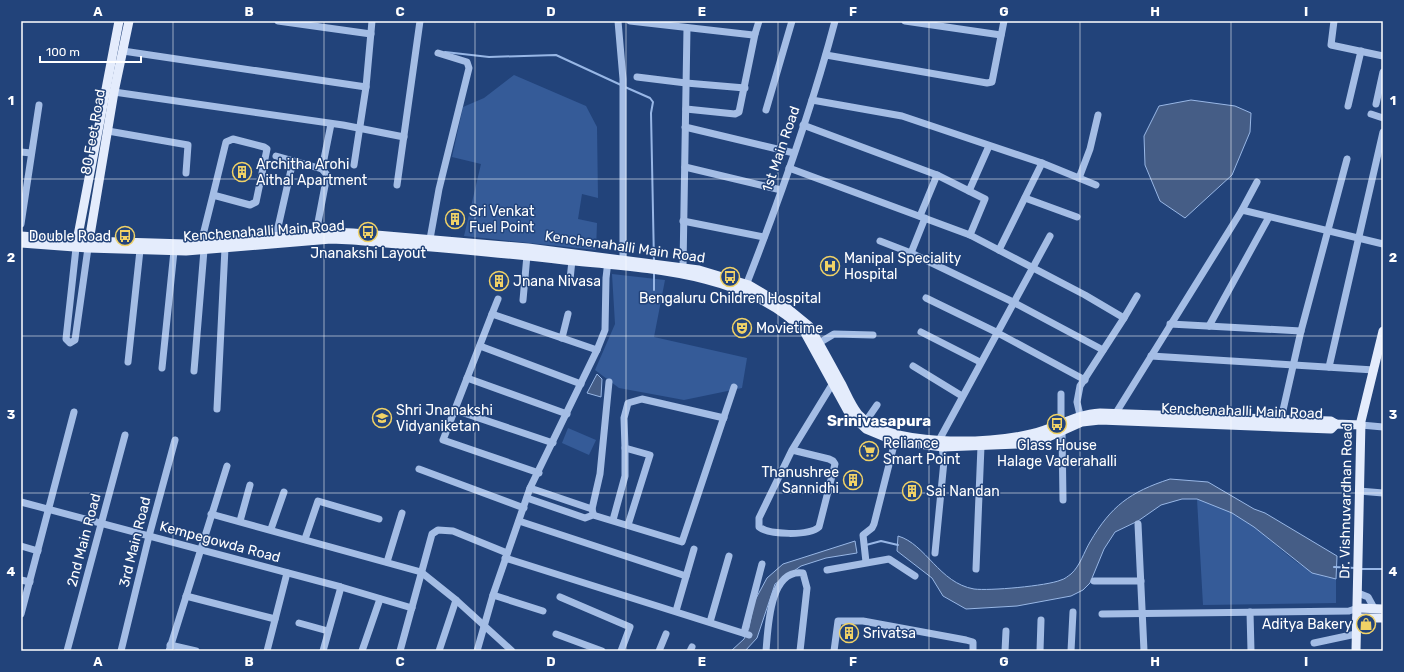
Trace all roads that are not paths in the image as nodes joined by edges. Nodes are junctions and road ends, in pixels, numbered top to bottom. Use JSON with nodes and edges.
{"nodes":[{"id":1,"x":119,"y":21,"type":"edge"},
{"id":2,"x":129,"y":21,"type":"edge"},
{"id":3,"x":278,"y":21,"type":"edge"},
{"id":4,"x":372,"y":21,"type":"edge"},
{"id":5,"x":420,"y":21,"type":"edge"},
{"id":6,"x":618,"y":21,"type":"edge"},
{"id":7,"x":630,"y":21,"type":"edge"},
{"id":8,"x":759,"y":21,"type":"edge"},
{"id":9,"x":792,"y":21,"type":"edge"},
{"id":10,"x":835,"y":21,"type":"edge"},
{"id":11,"x":906,"y":21,"type":"edge"},
{"id":12,"x":1004,"y":21,"type":"edge"},
{"id":13,"x":1334,"y":21,"type":"edge"},
{"id":14,"x":687,"y":28,"type":"junction"},
{"id":15,"x":371,"y":34,"type":"junction"},
{"id":16,"x":756,"y":34,"type":"junction"},
{"id":17,"x":1001,"y":35,"type":"junction"},
{"id":18,"x":123,"y":51,"type":"junction"},
{"id":19,"x":1360,"y":51,"type":"junction"},
{"id":20,"x":438,"y":53,"type":"dead end"},
{"id":21,"x":826,"y":55,"type":"junction"},
{"id":22,"x":1383,"y":56,"type":"edge"},
{"id":23,"x":1383,"y":72,"type":"edge"},
{"id":24,"x":637,"y":77,"type":"dead end"},
{"id":25,"x":686,"y":84,"type":"junction"},
{"id":26,"x":366,"y":87,"type":"junction"},
{"id":27,"x":745,"y":88,"type":"junction"},
{"id":28,"x":114,"y":92,"type":"junction"},
{"id":29,"x":812,"y":100,"type":"junction"},
{"id":30,"x":1376,"y":104,"type":"dead end"},
{"id":31,"x":39,"y":105,"type":"dead end"},
{"id":32,"x":1348,"y":106,"type":"dead end"},
{"id":33,"x":686,"y":109,"type":"junction"},
{"id":34,"x":766,"y":110,"type":"dead end"},
{"id":35,"x":1371,"y":114,"type":"dead end"},
{"id":36,"x":1098,"y":115,"type":"dead end"},
{"id":37,"x":1383,"y":118,"type":"edge"},
{"id":38,"x":331,"y":124,"type":"junction"},
{"id":39,"x":803,"y":125,"type":"junction"},
{"id":40,"x":686,"y":127,"type":"junction"},
{"id":41,"x":359,"y":128,"type":"junction"},
{"id":42,"x":108,"y":131,"type":"junction"},
{"id":43,"x":1383,"y":132,"type":"edge"},
{"id":44,"x":404,"y":137,"type":"junction"},
{"id":45,"x":989,"y":146,"type":"junction"},
{"id":46,"x":21,"y":152,"type":"edge"},
{"id":47,"x":31,"y":153,"type":"junction"},
{"id":48,"x":794,"y":153,"type":"junction"},
{"id":49,"x":276,"y":156,"type":"dead end"},
{"id":50,"x":1347,"y":159,"type":"dead end"},
{"id":51,"x":293,"y":161,"type":"junction"},
{"id":52,"x":1042,"y":163,"type":"junction"},
{"id":53,"x":354,"y":165,"type":"dead end"},
{"id":54,"x":685,"y":167,"type":"junction"},
{"id":55,"x":789,"y":168,"type":"junction"},
{"id":56,"x":322,"y":169,"type":"junction"},
{"id":57,"x":186,"y":173,"type":"dead end"},
{"id":58,"x":937,"y":175,"type":"junction"},
{"id":59,"x":1078,"y":178,"type":"junction"},
{"id":60,"x":1257,"y":182,"type":"dead end"},
{"id":61,"x":397,"y":185,"type":"dead end"},
{"id":62,"x":1096,"y":185,"type":"dead end"},
{"id":63,"x":781,"y":190,"type":"junction"},
{"id":64,"x":23,"y":191,"type":"edge"},
{"id":65,"x":968,"y":191,"type":"junction"},
{"id":66,"x":213,"y":195,"type":"junction"},
{"id":67,"x":1025,"y":198,"type":"junction"},
{"id":68,"x":1242,"y":210,"type":"junction"},
{"id":69,"x":923,"y":217,"type":"junction"},
{"id":70,"x":1270,"y":217,"type":"junction"},
{"id":71,"x":1077,"y":218,"type":"dead end"},
{"id":72,"x":683,"y":221,"type":"junction"},
{"id":73,"x":21,"y":224,"type":"edge"},
{"id":74,"x":1326,"y":231,"type":"junction"},
{"id":75,"x":316,"y":233,"type":"junction"},
{"id":76,"x":21,"y":236,"type":"edge"},
{"id":77,"x":276,"y":236,"type":"junction"},
{"id":78,"x":970,"y":236,"type":"junction"},
{"id":79,"x":1050,"y":236,"type":"dead end"},
{"id":80,"x":764,"y":237,"type":"junction"},
{"id":81,"x":1358,"y":238,"type":"junction"},
{"id":82,"x":430,"y":239,"type":"junction"},
{"id":83,"x":880,"y":241,"type":"dead end"},
{"id":84,"x":21,"y":244,"type":"edge"},
{"id":85,"x":76,"y":244,"type":"junction"},
{"id":86,"x":1383,"y":244,"type":"edge"},
{"id":87,"x":88,"y":245,"type":"junction"},
{"id":88,"x":202,"y":246,"type":"junction"},
{"id":89,"x":225,"y":248,"type":"junction"},
{"id":90,"x":140,"y":250,"type":"junction"},
{"id":91,"x":999,"y":250,"type":"junction"},
{"id":92,"x":174,"y":251,"type":"junction"},
{"id":93,"x":911,"y":253,"type":"junction"},
{"id":94,"x":527,"y":255,"type":"junction"},
{"id":95,"x":623,"y":259,"type":"junction"},
{"id":96,"x":572,"y":260,"type":"junction"},
{"id":97,"x":608,"y":261,"type":"junction"},
{"id":98,"x":683,"y":267,"type":"junction"},
{"id":99,"x":1032,"y":267,"type":"junction"},
{"id":100,"x":570,"y":280,"type":"dead end"},
{"id":101,"x":745,"y":288,"type":"junction"},
{"id":102,"x":1137,"y":296,"type":"dead end"},
{"id":103,"x":926,"y":298,"type":"dead end"},
{"id":104,"x":498,"y":300,"type":"dead end"},
{"id":105,"x":523,"y":300,"type":"dead end"},
{"id":106,"x":1013,"y":302,"type":"junction"},
{"id":107,"x":492,"y":314,"type":"junction"},
{"id":108,"x":568,"y":314,"type":"dead end"},
{"id":109,"x":1124,"y":318,"type":"junction"},
{"id":110,"x":1170,"y":324,"type":"junction"},
{"id":111,"x":1208,"y":326,"type":"junction"},
{"id":112,"x":1301,"y":331,"type":"junction"},
{"id":113,"x":1383,"y":331,"type":"edge"},
{"id":114,"x":921,"y":332,"type":"dead end"},
{"id":115,"x":996,"y":332,"type":"junction"},
{"id":116,"x":873,"y":335,"type":"dead end"},
{"id":117,"x":562,"y":338,"type":"junction"},
{"id":118,"x":819,"y":343,"type":"junction"},
{"id":119,"x":480,"y":346,"type":"junction"},
{"id":120,"x":597,"y":350,"type":"junction"},
{"id":121,"x":1103,"y":350,"type":"junction"},
{"id":122,"x":1381,"y":351,"type":"edge"},
{"id":123,"x":1151,"y":356,"type":"junction"},
{"id":124,"x":128,"y":362,"type":"dead end"},
{"id":125,"x":980,"y":362,"type":"junction"},
{"id":126,"x":1294,"y":365,"type":"junction"},
{"id":127,"x":913,"y":366,"type":"dead end"},
{"id":128,"x":1329,"y":367,"type":"junction"},
{"id":129,"x":162,"y":368,"type":"dead end"},
{"id":130,"x":1374,"y":370,"type":"junction"},
{"id":131,"x":194,"y":371,"type":"dead end"},
{"id":132,"x":467,"y":378,"type":"junction"},
{"id":133,"x":1085,"y":380,"type":"junction"},
{"id":134,"x":609,"y":382,"type":"dead end"},
{"id":135,"x":833,"y":383,"type":"junction"},
{"id":136,"x":581,"y":384,"type":"junction"},
{"id":137,"x":734,"y":387,"type":"dead end"},
{"id":138,"x":1061,"y":394,"type":"dead end"},
{"id":139,"x":962,"y":396,"type":"junction"},
{"id":140,"x":877,"y":405,"type":"dead end"},
{"id":141,"x":217,"y":409,"type":"dead end"},
{"id":142,"x":455,"y":410,"type":"junction"},
{"id":143,"x":74,"y":412,"type":"dead end"},
{"id":144,"x":567,"y":414,"type":"junction"},
{"id":145,"x":1080,"y":415,"type":"junction"},
{"id":146,"x":1114,"y":417,"type":"junction"},
{"id":147,"x":724,"y":418,"type":"junction"},
{"id":148,"x":1281,"y":419,"type":"junction"},
{"id":149,"x":866,"y":421,"type":"junction"},
{"id":150,"x":1336,"y":424,"type":"junction"},
{"id":151,"x":1361,"y":426,"type":"junction"},
{"id":152,"x":1061,"y":427,"type":"junction"},
{"id":153,"x":1383,"y":427,"type":"edge"},
{"id":154,"x":124,"y":435,"type":"dead end"},
{"id":155,"x":175,"y":440,"type":"dead end"},
{"id":156,"x":895,"y":441,"type":"junction"},
{"id":157,"x":553,"y":443,"type":"junction"},
{"id":158,"x":939,"y":444,"type":"junction"},
{"id":159,"x":981,"y":446,"type":"junction"},
{"id":160,"x":625,"y":448,"type":"junction"},
{"id":161,"x":792,"y":450,"type":"junction"},
{"id":162,"x":227,"y":466,"type":"dead end"},
{"id":163,"x":419,"y":469,"type":"dead end"},
{"id":164,"x":539,"y":473,"type":"junction"},
{"id":165,"x":250,"y":485,"type":"dead end"},
{"id":166,"x":530,"y":488,"type":"junction"},
{"id":167,"x":1359,"y":491,"type":"junction"},
{"id":168,"x":284,"y":492,"type":"dead end"},
{"id":169,"x":1383,"y":493,"type":"edge"},
{"id":170,"x":527,"y":498,"type":"junction"},
{"id":171,"x":1063,"y":500,"type":"dead end"},
{"id":172,"x":21,"y":502,"type":"edge"},
{"id":173,"x":524,"y":508,"type":"junction"},
{"id":174,"x":49,"y":510,"type":"junction"},
{"id":175,"x":593,"y":512,"type":"junction"},
{"id":176,"x":211,"y":514,"type":"junction"},
{"id":177,"x":402,"y":514,"type":"dead end"},
{"id":178,"x":379,"y":519,"type":"dead end"},
{"id":179,"x":613,"y":520,"type":"junction"},
{"id":180,"x":240,"y":521,"type":"junction"},
{"id":181,"x":519,"y":521,"type":"junction"},
{"id":182,"x":102,"y":524,"type":"junction"},
{"id":183,"x":1138,"y":524,"type":"dead end"},
{"id":184,"x":628,"y":525,"type":"junction"},
{"id":185,"x":272,"y":530,"type":"junction"},
{"id":186,"x":149,"y":536,"type":"junction"},
{"id":187,"x":305,"y":539,"type":"junction"},
{"id":188,"x":21,"y":546,"type":"edge"},
{"id":189,"x":694,"y":549,"type":"dead end"},
{"id":190,"x":199,"y":550,"type":"junction"},
{"id":191,"x":38,"y":551,"type":"junction"},
{"id":192,"x":935,"y":553,"type":"dead end"},
{"id":193,"x":506,"y":555,"type":"junction"},
{"id":194,"x":729,"y":556,"type":"dead end"},
{"id":195,"x":387,"y":562,"type":"junction"},
{"id":196,"x":866,"y":562,"type":"junction"},
{"id":197,"x":762,"y":564,"type":"dead end"},
{"id":198,"x":976,"y":569,"type":"dead end"},
{"id":199,"x":827,"y":570,"type":"dead end"},
{"id":200,"x":421,"y":572,"type":"junction"},
{"id":201,"x":287,"y":573,"type":"junction"},
{"id":202,"x":686,"y":576,"type":"junction"},
{"id":203,"x":915,"y":576,"type":"dead end"},
{"id":204,"x":21,"y":580,"type":"edge"},
{"id":205,"x":1094,"y":581,"type":"dead end"},
{"id":206,"x":1140,"y":581,"type":"junction"},
{"id":207,"x":30,"y":582,"type":"junction"},
{"id":208,"x":341,"y":587,"type":"junction"},
{"id":209,"x":1358,"y":593,"type":"junction"},
{"id":210,"x":493,"y":595,"type":"junction"},
{"id":211,"x":186,"y":596,"type":"junction"},
{"id":212,"x":560,"y":597,"type":"dead end"},
{"id":213,"x":380,"y":599,"type":"junction"},
{"id":214,"x":456,"y":600,"type":"junction"},
{"id":215,"x":412,"y":608,"type":"junction"},
{"id":216,"x":1379,"y":608,"type":"edge"},
{"id":217,"x":543,"y":610,"type":"dead end"},
{"id":218,"x":676,"y":612,"type":"junction"},
{"id":219,"x":1073,"y":612,"type":"dead end"},
{"id":220,"x":1250,"y":612,"type":"junction"},
{"id":221,"x":1354,"y":612,"type":"junction"},
{"id":222,"x":21,"y":614,"type":"edge"},
{"id":223,"x":1102,"y":614,"type":"dead end"},
{"id":224,"x":1142,"y":614,"type":"junction"},
{"id":225,"x":1383,"y":618,"type":"edge"},
{"id":226,"x":275,"y":619,"type":"junction"},
{"id":227,"x":1041,"y":620,"type":"dead end"},
{"id":228,"x":710,"y":622,"type":"junction"},
{"id":229,"x":299,"y":623,"type":"dead end"},
{"id":230,"x":484,"y":626,"type":"junction"},
{"id":231,"x":328,"y":631,"type":"junction"},
{"id":232,"x":1006,"y":631,"type":"dead end"},
{"id":233,"x":556,"y":634,"type":"dead end"},
{"id":234,"x":666,"y":634,"type":"dead end"},
{"id":235,"x":1356,"y":634,"type":"junction"},
{"id":236,"x":1314,"y":643,"type":"dead end"},
{"id":237,"x":170,"y":648,"type":"edge"},
{"id":238,"x":67,"y":651,"type":"edge"},
{"id":239,"x":122,"y":651,"type":"edge"},
{"id":240,"x":196,"y":651,"type":"edge"},
{"id":241,"x":267,"y":651,"type":"edge"},
{"id":242,"x":323,"y":651,"type":"edge"},
{"id":243,"x":362,"y":651,"type":"edge"},
{"id":244,"x":400,"y":651,"type":"edge"},
{"id":245,"x":439,"y":651,"type":"edge"},
{"id":246,"x":477,"y":651,"type":"edge"},
{"id":247,"x":512,"y":651,"type":"edge"},
{"id":248,"x":602,"y":651,"type":"edge"},
{"id":249,"x":621,"y":651,"type":"edge"},
{"id":250,"x":659,"y":651,"type":"edge"},
{"id":251,"x":766,"y":651,"type":"edge"},
{"id":252,"x":800,"y":651,"type":"edge"},
{"id":253,"x":834,"y":651,"type":"edge"},
{"id":254,"x":973,"y":651,"type":"edge"},
{"id":255,"x":1005,"y":651,"type":"edge"},
{"id":256,"x":1040,"y":651,"type":"edge"},
{"id":257,"x":1071,"y":651,"type":"edge"},
{"id":258,"x":1144,"y":651,"type":"edge"},
{"id":259,"x":1251,"y":651,"type":"edge"},
{"id":260,"x":1356,"y":651,"type":"edge"}],
"edges":[{"from":1,"to":85,"type":"main road","name":"80 Feet Road"},
{"from":2,"to":18,"type":"main road","name":"80 Feet Road"},
{"from":3,"to":15,"type":"street"},
{"from":4,"to":15,"type":"street"},
{"from":5,"to":44,"type":"street"},
{"from":6,"to":95,"type":"street"},
{"from":7,"to":14,"type":"street"},
{"from":8,"to":16,"type":"street"},
{"from":9,"to":34,"type":"street"},
{"from":10,"to":21,"type":"street","name":"1st Main Road"},
{"from":11,"to":17,"type":"street"},
{"from":12,"to":17,"type":"street"},
{"from":13,"to":19,"type":"street"},
{"from":14,"to":16,"type":"street"},
{"from":14,"to":25,"type":"street"},
{"from":15,"to":26,"type":"street"},
{"from":16,"to":27,"type":"street"},
{"from":17,"to":21,"type":"street"},
{"from":18,"to":26,"type":"street"},
{"from":18,"to":28,"type":"main road","name":"80 Feet Road"},
{"from":19,"to":22,"type":"street"},
{"from":19,"to":32,"type":"street"},
{"from":20,"to":82,"type":"street"},
{"from":21,"to":29,"type":"street","name":"1st Main Road"},
{"from":23,"to":30,"type":"street"},
{"from":24,"to":25,"type":"street"},
{"from":25,"to":27,"type":"street"},
{"from":25,"to":33,"type":"street"},
{"from":26,"to":41,"type":"street"},
{"from":27,"to":33,"type":"street"},
{"from":28,"to":38,"type":"street"},
{"from":28,"to":42,"type":"main road","name":"80 Feet Road"},
{"from":29,"to":39,"type":"street","name":"1st Main Road"},
{"from":29,"to":45,"type":"street"},
{"from":31,"to":47,"type":"street"},
{"from":33,"to":40,"type":"street"},
{"from":35,"to":37,"type":"street"},
{"from":36,"to":59,"type":"street"},
{"from":38,"to":41,"type":"street"},
{"from":38,"to":56,"type":"street"},
{"from":39,"to":48,"type":"street","name":"1st Main Road"},
{"from":39,"to":58,"type":"street"},
{"from":40,"to":48,"type":"street"},
{"from":40,"to":54,"type":"street"},
{"from":41,"to":44,"type":"street"},
{"from":41,"to":53,"type":"street"},
{"from":42,"to":57,"type":"street"},
{"from":42,"to":87,"type":"main road","name":"80 Feet Road"},
{"from":43,"to":81,"type":"street"},
{"from":44,"to":61,"type":"street"},
{"from":45,"to":52,"type":"street"},
{"from":45,"to":65,"type":"street"},
{"from":46,"to":47,"type":"street"},
{"from":47,"to":64,"type":"street"},
{"from":48,"to":55,"type":"street","name":"1st Main Road"},
{"from":49,"to":51,"type":"street"},
{"from":50,"to":74,"type":"street"},
{"from":51,"to":56,"type":"street"},
{"from":51,"to":77,"type":"street"},
{"from":52,"to":59,"type":"street"},
{"from":52,"to":67,"type":"street"},
{"from":54,"to":63,"type":"street"},
{"from":54,"to":72,"type":"street"},
{"from":55,"to":63,"type":"street","name":"1st Main Road"},
{"from":55,"to":69,"type":"street"},
{"from":56,"to":75,"type":"street"},
{"from":58,"to":65,"type":"street"},
{"from":58,"to":69,"type":"street"},
{"from":59,"to":62,"type":"street"},
{"from":60,"to":68,"type":"street"},
{"from":63,"to":80,"type":"street","name":"1st Main Road"},
{"from":64,"to":73,"type":"street"},
{"from":65,"to":78,"type":"street"},
{"from":66,"to":66,"type":"street"},
{"from":66,"to":88,"type":"street"},
{"from":67,"to":71,"type":"street"},
{"from":67,"to":91,"type":"street"},
{"from":68,"to":70,"type":"street"},
{"from":68,"to":110,"type":"street"},
{"from":69,"to":78,"type":"street"},
{"from":69,"to":93,"type":"street"},
{"from":70,"to":74,"type":"street"},
{"from":70,"to":111,"type":"street"},
{"from":72,"to":80,"type":"street"},
{"from":72,"to":98,"type":"street"},
{"from":74,"to":81,"type":"street"},
{"from":74,"to":112,"type":"street"},
{"from":75,"to":77,"type":"main road","name":"Kenchenahalli Main Road"},
{"from":75,"to":82,"type":"main road","name":"Kenchenahalli Main Road"},
{"from":76,"to":85,"type":"main road","name":"Kenchenahalli Main Road"},
{"from":77,"to":88,"type":"main road","name":"Kenchenahalli Main Road"},
{"from":78,"to":91,"type":"street"},
{"from":79,"to":99,"type":"street"},
{"from":80,"to":101,"type":"street","name":"1st Main Road"},
{"from":81,"to":86,"type":"street"},
{"from":81,"to":128,"type":"street"},
{"from":82,"to":97,"type":"main road","name":"Kenchenahalli Main Road"},
{"from":83,"to":93,"type":"street"},
{"from":84,"to":85,"type":"main road","name":"Kenchenahalli Main Road"},
{"from":85,"to":87,"type":"main road","name":"Kenchenahalli Main Road"},
{"from":85,"to":87,"type":"street"},
{"from":87,"to":88,"type":"main road","name":"Kenchenahalli Main Road"},
{"from":87,"to":90,"type":"main road","name":"Kenchenahalli Main Road"},
{"from":88,"to":89,"type":"main road","name":"Kenchenahalli Main Road"},
{"from":88,"to":92,"type":"main road","name":"Kenchenahalli Main Road"},
{"from":88,"to":131,"type":"street"},
{"from":89,"to":94,"type":"main road","name":"Kenchenahalli Main Road"},
{"from":89,"to":141,"type":"street"},
{"from":90,"to":92,"type":"main road","name":"Kenchenahalli Main Road"},
{"from":90,"to":124,"type":"street"},
{"from":91,"to":99,"type":"street"},
{"from":92,"to":129,"type":"street"},
{"from":93,"to":106,"type":"street"},
{"from":94,"to":96,"type":"main road","name":"Kenchenahalli Main Road"},
{"from":94,"to":105,"type":"street"},
{"from":95,"to":97,"type":"main road","name":"Kenchenahalli Main Road"},
{"from":95,"to":98,"type":"main road","name":"Kenchenahalli Main Road"},
{"from":96,"to":97,"type":"main road","name":"Kenchenahalli Main Road"},
{"from":96,"to":100,"type":"street"},
{"from":97,"to":101,"type":"main road","name":"Kenchenahalli Main Road"},
{"from":97,"to":120,"type":"street"},
{"from":98,"to":101,"type":"main road","name":"Kenchenahalli Main Road"},
{"from":99,"to":106,"type":"street"},
{"from":99,"to":109,"type":"street"},
{"from":101,"to":118,"type":"main road","name":"Kenchenahalli Main Road"},
{"from":101,"to":135,"type":"main road","name":"Kenchenahalli Main Road"},
{"from":102,"to":109,"type":"street"},
{"from":103,"to":115,"type":"street"},
{"from":104,"to":107,"type":"street"},
{"from":106,"to":115,"type":"street"},
{"from":106,"to":121,"type":"street"},
{"from":107,"to":117,"type":"street"},
{"from":107,"to":119,"type":"street"},
{"from":108,"to":117,"type":"street"},
{"from":109,"to":121,"type":"street"},
{"from":110,"to":111,"type":"street"},
{"from":110,"to":123,"type":"street"},
{"from":111,"to":112,"type":"street"},
{"from":112,"to":126,"type":"street"},
{"from":113,"to":122,"type":"main road","name":"Dr. Vishnuvardhan Road"},
{"from":114,"to":125,"type":"street"},
{"from":115,"to":125,"type":"street"},
{"from":115,"to":133,"type":"street"},
{"from":116,"to":118,"type":"street"},
{"from":117,"to":120,"type":"street"},
{"from":118,"to":149,"type":"main road","name":"Kenchenahalli Main Road"},
{"from":119,"to":132,"type":"street"},
{"from":119,"to":136,"type":"street"},
{"from":120,"to":136,"type":"street"},
{"from":121,"to":133,"type":"street"},
{"from":122,"to":130,"type":"main road","name":"Dr. Vishnuvardhan Road"},
{"from":123,"to":126,"type":"street"},
{"from":123,"to":146,"type":"street"},
{"from":125,"to":139,"type":"street"},
{"from":126,"to":128,"type":"street"},
{"from":126,"to":148,"type":"street"},
{"from":127,"to":139,"type":"street"},
{"from":128,"to":130,"type":"street"},
{"from":130,"to":151,"type":"main road","name":"Dr. Vishnuvardhan Road"},
{"from":132,"to":142,"type":"street"},
{"from":132,"to":144,"type":"street"},
{"from":133,"to":145,"type":"street"},
{"from":134,"to":175,"type":"street"},
{"from":135,"to":156,"type":"main road","name":"Kenchenahalli Main Road"},
{"from":135,"to":161,"type":"street"},
{"from":136,"to":144,"type":"street"},
{"from":137,"to":147,"type":"street"},
{"from":138,"to":152,"type":"street"},
{"from":139,"to":158,"type":"street"},
{"from":140,"to":149,"type":"street"},
{"from":142,"to":157,"type":"street"},
{"from":142,"to":164,"type":"street"},
{"from":143,"to":174,"type":"street"},
{"from":144,"to":157,"type":"street"},
{"from":145,"to":146,"type":"main road","name":"Kenchenahalli Main Road"},
{"from":145,"to":152,"type":"main road","name":"Kenchenahalli Main Road"},
{"from":146,"to":148,"type":"main road","name":"Kenchenahalli Main Road"},
{"from":146,"to":150,"type":"main road","name":"Kenchenahalli Main Road"},
{"from":146,"to":152,"type":"main road","name":"Kenchenahalli Main Road"},
{"from":147,"to":160,"type":"street"},
{"from":147,"to":184,"type":"street"},
{"from":148,"to":150,"type":"main road","name":"Kenchenahalli Main Road"},
{"from":149,"to":158,"type":"main road","name":"Kenchenahalli Main Road"},
{"from":150,"to":151,"type":"main road"},
{"from":151,"to":153,"type":"street"},
{"from":151,"to":167,"type":"main road","name":"Dr. Vishnuvardhan Road"},
{"from":152,"to":158,"type":"main road","name":"Kenchenahalli Main Road"},
{"from":152,"to":159,"type":"main road","name":"Kenchenahalli Main Road"},
{"from":152,"to":171,"type":"street"},
{"from":154,"to":182,"type":"street","name":"2nd Main Road"},
{"from":155,"to":186,"type":"street","name":"3rd Main Road"},
{"from":156,"to":158,"type":"main road","name":"Kenchenahalli Main Road"},
{"from":156,"to":196,"type":"street"},
{"from":157,"to":164,"type":"street"},
{"from":158,"to":159,"type":"main road","name":"Kenchenahalli Main Road"},
{"from":158,"to":192,"type":"street"},
{"from":159,"to":198,"type":"street"},
{"from":160,"to":179,"type":"street"},
{"from":160,"to":184,"type":"street"},
{"from":161,"to":161,"type":"street"},
{"from":162,"to":176,"type":"street"},
{"from":163,"to":173,"type":"street"},
{"from":164,"to":166,"type":"street"},
{"from":165,"to":180,"type":"street"},
{"from":166,"to":170,"type":"street"},
{"from":166,"to":175,"type":"street"},
{"from":167,"to":169,"type":"street"},
{"from":167,"to":209,"type":"main road","name":"Dr. Vishnuvardhan Road"},
{"from":168,"to":185,"type":"street"},
{"from":170,"to":173,"type":"street"},
{"from":170,"to":175,"type":"street"},
{"from":172,"to":174,"type":"street","name":"Kempegowda Road"},
{"from":173,"to":181,"type":"street"},
{"from":174,"to":182,"type":"street","name":"Kempegowda Road"},
{"from":174,"to":191,"type":"street"},
{"from":175,"to":179,"type":"street"},
{"from":176,"to":180,"type":"street"},
{"from":176,"to":190,"type":"street"},
{"from":177,"to":195,"type":"street"},
{"from":178,"to":187,"type":"street"},
{"from":179,"to":184,"type":"street"},
{"from":180,"to":185,"type":"street"},
{"from":181,"to":193,"type":"street"},
{"from":181,"to":202,"type":"street"},
{"from":182,"to":186,"type":"street","name":"Kempegowda Road"},
{"from":182,"to":238,"type":"street","name":"2nd Main Road"},
{"from":183,"to":206,"type":"street"},
{"from":185,"to":187,"type":"street"},
{"from":186,"to":190,"type":"street","name":"Kempegowda Road"},
{"from":186,"to":239,"type":"street","name":"3rd Main Road"},
{"from":187,"to":195,"type":"street"},
{"from":188,"to":191,"type":"street"},
{"from":189,"to":202,"type":"street"},
{"from":190,"to":201,"type":"street","name":"Kempegowda Road"},
{"from":190,"to":211,"type":"street"},
{"from":191,"to":207,"type":"street"},
{"from":193,"to":200,"type":"street"},
{"from":193,"to":210,"type":"street"},
{"from":193,"to":218,"type":"street"},
{"from":194,"to":228,"type":"street"},
{"from":195,"to":200,"type":"street"},
{"from":196,"to":199,"type":"street"},
{"from":196,"to":203,"type":"street"},
{"from":197,"to":228,"type":"street"},
{"from":200,"to":214,"type":"street"},
{"from":200,"to":215,"type":"street"},
{"from":201,"to":208,"type":"street","name":"Kempegowda Road"},
{"from":201,"to":226,"type":"street"},
{"from":202,"to":218,"type":"street"},
{"from":204,"to":207,"type":"street"},
{"from":205,"to":206,"type":"street"},
{"from":206,"to":224,"type":"street"},
{"from":207,"to":222,"type":"street"},
{"from":208,"to":213,"type":"street","name":"Kempegowda Road"},
{"from":208,"to":231,"type":"street"},
{"from":209,"to":216,"type":"street"},
{"from":209,"to":221,"type":"main road","name":"Dr. Vishnuvardhan Road"},
{"from":210,"to":217,"type":"street"},
{"from":210,"to":230,"type":"street"},
{"from":211,"to":226,"type":"street"},
{"from":211,"to":237,"type":"street"},
{"from":212,"to":249,"type":"street"},
{"from":213,"to":215,"type":"street","name":"Kempegowda Road"},
{"from":213,"to":243,"type":"street"},
{"from":214,"to":230,"type":"street"},
{"from":214,"to":245,"type":"street"},
{"from":215,"to":244,"type":"street"},
{"from":216,"to":221,"type":"main road"},
{"from":218,"to":228,"type":"street"},
{"from":219,"to":257,"type":"street"},
{"from":220,"to":221,"type":"street"},
{"from":220,"to":224,"type":"street"},
{"from":220,"to":259,"type":"street"},
{"from":221,"to":225,"type":"main road"},
{"from":221,"to":235,"type":"main road","name":"Dr. Vishnuvardhan Road"},
{"from":223,"to":224,"type":"street"},
{"from":224,"to":258,"type":"street"},
{"from":226,"to":241,"type":"street"},
{"from":227,"to":256,"type":"street"},
{"from":229,"to":231,"type":"street"},
{"from":230,"to":246,"type":"street"},
{"from":230,"to":247,"type":"street"},
{"from":231,"to":242,"type":"street"},
{"from":232,"to":255,"type":"street"},
{"from":233,"to":248,"type":"street"},
{"from":234,"to":250,"type":"street"},
{"from":235,"to":236,"type":"street"},
{"from":235,"to":260,"type":"main road","name":"Dr. Vishnuvardhan Road"},
{"from":237,"to":240,"type":"street"},
{"from":251,"to":252,"type":"street"},
{"from":253,"to":254,"type":"street"}]}
